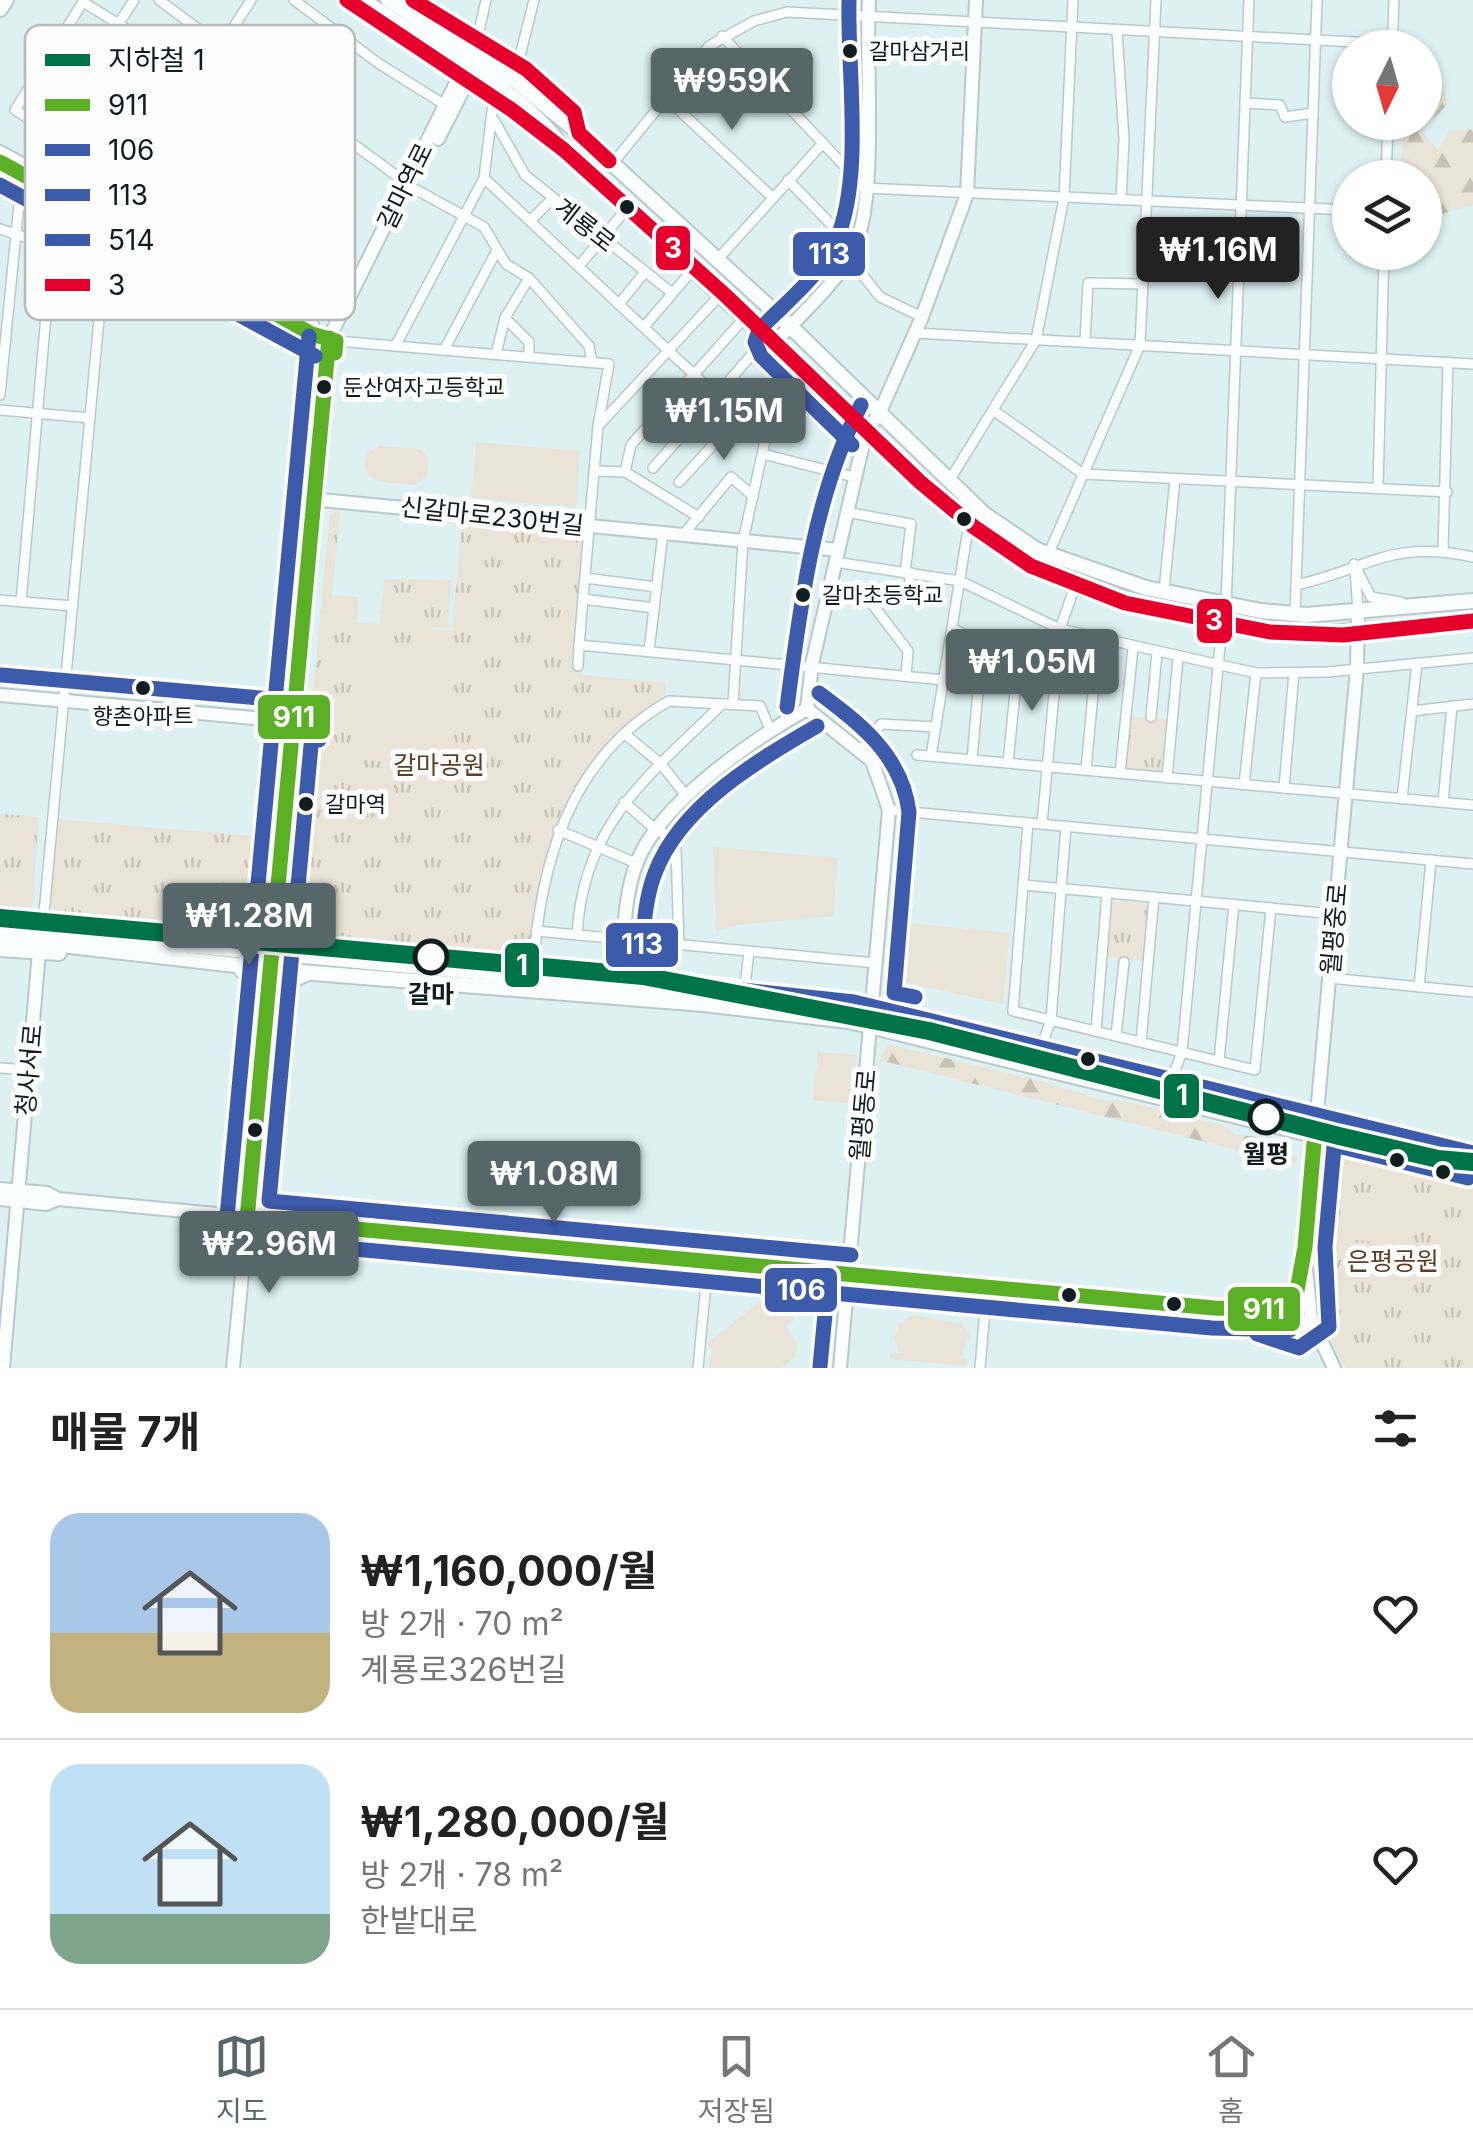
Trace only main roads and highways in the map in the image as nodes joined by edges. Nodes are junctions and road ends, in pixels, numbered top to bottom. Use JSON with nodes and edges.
{"nodes":[{"id":1,"x":6,"y":0,"type":"edge"},
{"id":2,"x":347,"y":0,"type":"edge"},
{"id":3,"x":363,"y":0,"type":"edge"},
{"id":4,"x":388,"y":0,"type":"edge"},
{"id":5,"x":413,"y":0,"type":"edge"},
{"id":6,"x":431,"y":6,"type":"edge"},
{"id":7,"x":0,"y":9,"type":"edge"},
{"id":8,"x":579,"y":133,"type":"junction"},
{"id":9,"x":563,"y":148,"type":"junction"},
{"id":10,"x":1473,"y":601,"type":"edge"},
{"id":11,"x":1473,"y":622,"type":"edge"},
{"id":12,"x":0,"y":920,"type":"edge"},
{"id":13,"x":0,"y":928,"type":"edge"},
{"id":14,"x":0,"y":938,"type":"edge"},
{"id":15,"x":144,"y":938,"type":"junction"},
{"id":16,"x":0,"y":948,"type":"edge"},
{"id":17,"x":320,"y":954,"type":"junction"},
{"id":18,"x":145,"y":956,"type":"junction"},
{"id":19,"x":227,"y":956,"type":"junction"},
{"id":20,"x":319,"y":972,"type":"junction"},
{"id":21,"x":612,"y":991,"type":"junction"},
{"id":22,"x":1315,"y":1127,"type":"junction"},
{"id":23,"x":1473,"y":1159,"type":"edge"},
{"id":24,"x":1473,"y":1174,"type":"edge"}],
"edges":[{"from":1,"to":7,"type":"main road"},
{"from":2,"to":9,"type":"main road"},
{"from":3,"to":9,"type":"main road","name":"계룡로"},
{"from":4,"to":8,"type":"main road"},
{"from":5,"to":6,"type":"main road"},
{"from":6,"to":8,"type":"main road"},
{"from":8,"to":10,"type":"main road"},
{"from":9,"to":11,"type":"main road","name":"계룡로"},
{"from":12,"to":15,"type":"main road"},
{"from":13,"to":15,"type":"main road"},
{"from":14,"to":18,"type":"main road"},
{"from":15,"to":19,"type":"main road"},
{"from":16,"to":18,"type":"main road"},
{"from":17,"to":19,"type":"main road"},
{"from":17,"to":19,"type":"main road"},
{"from":17,"to":21,"type":"main road"},
{"from":18,"to":19,"type":"main road"},
{"from":19,"to":20,"type":"main road"},
{"from":19,"to":20,"type":"main road"},
{"from":20,"to":21,"type":"main road"},
{"from":21,"to":22,"type":"main road"},
{"from":21,"to":22,"type":"main road"},
{"from":22,"to":23,"type":"main road"},
{"from":22,"to":24,"type":"main road"}]}
